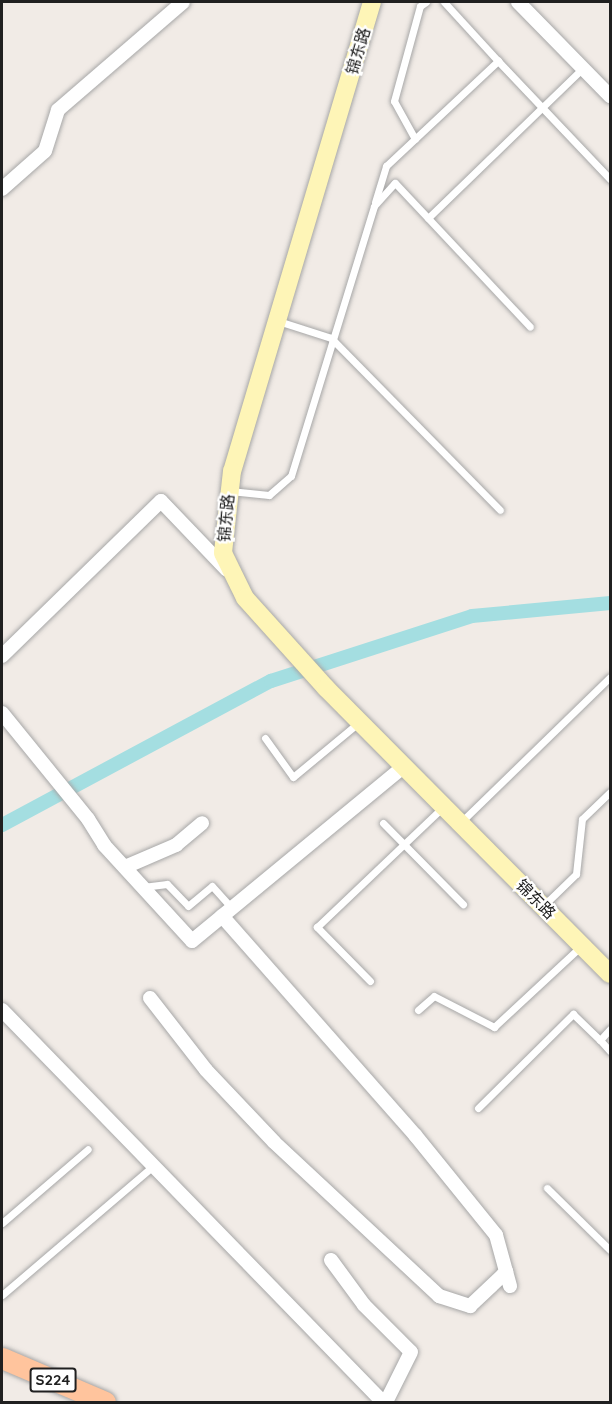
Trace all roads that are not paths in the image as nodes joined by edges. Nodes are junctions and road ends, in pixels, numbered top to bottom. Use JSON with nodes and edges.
{"nodes":[{"id":1,"x":183,"y":2,"type":"edge"},
{"id":2,"x":372,"y":2,"type":"edge"},
{"id":3,"x":426,"y":2,"type":"edge"},
{"id":4,"x":444,"y":2,"type":"edge"},
{"id":5,"x":518,"y":2,"type":"edge"},
{"id":6,"x":498,"y":61,"type":"junction"},
{"id":7,"x":583,"y":68,"type":"junction"},
{"id":8,"x":610,"y":96,"type":"edge"},
{"id":9,"x":542,"y":107,"type":"junction"},
{"id":10,"x":415,"y":139,"type":"junction"},
{"id":11,"x":610,"y":179,"type":"edge"},
{"id":12,"x":2,"y":189,"type":"edge"},
{"id":13,"x":374,"y":206,"type":"junction"},
{"id":14,"x":428,"y":218,"type":"junction"},
{"id":15,"x":278,"y":321,"type":"junction"},
{"id":16,"x":530,"y":327,"type":"dead end"},
{"id":17,"x":331,"y":338,"type":"junction"},
{"id":18,"x":229,"y":491,"type":"junction"},
{"id":19,"x":500,"y":510,"type":"dead end"},
{"id":20,"x":232,"y":576,"type":"junction"},
{"id":21,"x":2,"y":656,"type":"edge"},
{"id":22,"x":610,"y":676,"type":"edge"},
{"id":23,"x":2,"y":713,"type":"edge"},
{"id":24,"x":360,"y":722,"type":"junction"},
{"id":25,"x":265,"y":738,"type":"dead end"},
{"id":26,"x":404,"y":766,"type":"junction"},
{"id":27,"x":610,"y":792,"type":"edge"},
{"id":28,"x":443,"y":807,"type":"junction"},
{"id":29,"x":202,"y":823,"type":"dead end"},
{"id":30,"x":383,"y":823,"type":"dead end"},
{"id":31,"x":460,"y":823,"type":"junction"},
{"id":32,"x":404,"y":844,"type":"junction"},
{"id":33,"x":124,"y":867,"type":"junction"},
{"id":34,"x":143,"y":887,"type":"junction"},
{"id":35,"x":463,"y":904,"type":"dead end"},
{"id":36,"x":543,"y":906,"type":"junction"},
{"id":37,"x":227,"y":912,"type":"junction"},
{"id":38,"x":582,"y":945,"type":"junction"},
{"id":39,"x":610,"y":974,"type":"edge"},
{"id":40,"x":370,"y":981,"type":"dead end"},
{"id":41,"x":150,"y":998,"type":"dead end"},
{"id":42,"x":2,"y":1010,"type":"edge"},
{"id":43,"x":418,"y":1010,"type":"dead end"},
{"id":44,"x":610,"y":1029,"type":"edge"},
{"id":45,"x":600,"y":1040,"type":"junction"},
{"id":46,"x":610,"y":1051,"type":"edge"},
{"id":47,"x":478,"y":1108,"type":"dead end"},
{"id":48,"x":88,"y":1149,"type":"dead end"},
{"id":49,"x":153,"y":1166,"type":"junction"},
{"id":50,"x":547,"y":1188,"type":"dead end"},
{"id":51,"x":2,"y":1223,"type":"edge"},
{"id":52,"x":610,"y":1250,"type":"edge"},
{"id":53,"x":331,"y":1260,"type":"dead end"},
{"id":54,"x":2,"y":1295,"type":"edge"},
{"id":55,"x":2,"y":1358,"type":"edge"},
{"id":56,"x":105,"y":1402,"type":"edge"},
{"id":57,"x":385,"y":1402,"type":"edge"}],
"edges":[{"from":1,"to":12,"type":"street"},
{"from":2,"to":15,"type":"main road","name":"锦东路"},
{"from":3,"to":10,"type":"lane"},
{"from":4,"to":6,"type":"lane"},
{"from":5,"to":7,"type":"street"},
{"from":6,"to":9,"type":"lane"},
{"from":6,"to":10,"type":"lane"},
{"from":7,"to":8,"type":"street"},
{"from":7,"to":9,"type":"lane"},
{"from":9,"to":11,"type":"lane"},
{"from":9,"to":14,"type":"lane"},
{"from":10,"to":13,"type":"lane"},
{"from":13,"to":14,"type":"lane"},
{"from":13,"to":17,"type":"lane"},
{"from":14,"to":16,"type":"lane"},
{"from":15,"to":17,"type":"lane"},
{"from":15,"to":18,"type":"main road","name":"锦东路"},
{"from":17,"to":18,"type":"lane"},
{"from":17,"to":19,"type":"lane"},
{"from":18,"to":20,"type":"main road","name":"锦东路"},
{"from":20,"to":21,"type":"street"},
{"from":20,"to":24,"type":"main road","name":"锦东路"},
{"from":22,"to":31,"type":"lane"},
{"from":23,"to":33,"type":"street"},
{"from":24,"to":25,"type":"lane"},
{"from":24,"to":26,"type":"main road","name":"锦东路"},
{"from":26,"to":28,"type":"main road","name":"锦东路"},
{"from":26,"to":37,"type":"street"},
{"from":27,"to":36,"type":"lane"},
{"from":28,"to":31,"type":"main road","name":"锦东路"},
{"from":28,"to":32,"type":"lane"},
{"from":29,"to":33,"type":"street"},
{"from":30,"to":32,"type":"lane"},
{"from":31,"to":36,"type":"main road","name":"锦东路"},
{"from":32,"to":35,"type":"lane"},
{"from":32,"to":40,"type":"lane"},
{"from":33,"to":34,"type":"street"},
{"from":34,"to":37,"type":"lane"},
{"from":34,"to":37,"type":"street"},
{"from":36,"to":38,"type":"main road","name":"锦东路"},
{"from":37,"to":41,"type":"street"},
{"from":38,"to":39,"type":"main road","name":"锦东路"},
{"from":38,"to":43,"type":"lane"},
{"from":42,"to":49,"type":"street"},
{"from":44,"to":45,"type":"lane"},
{"from":45,"to":46,"type":"lane"},
{"from":45,"to":47,"type":"lane"},
{"from":48,"to":51,"type":"lane"},
{"from":49,"to":54,"type":"lane"},
{"from":49,"to":57,"type":"street"},
{"from":50,"to":52,"type":"lane"},
{"from":53,"to":57,"type":"street"},
{"from":55,"to":56,"type":"main road","number":"S224"}]}
